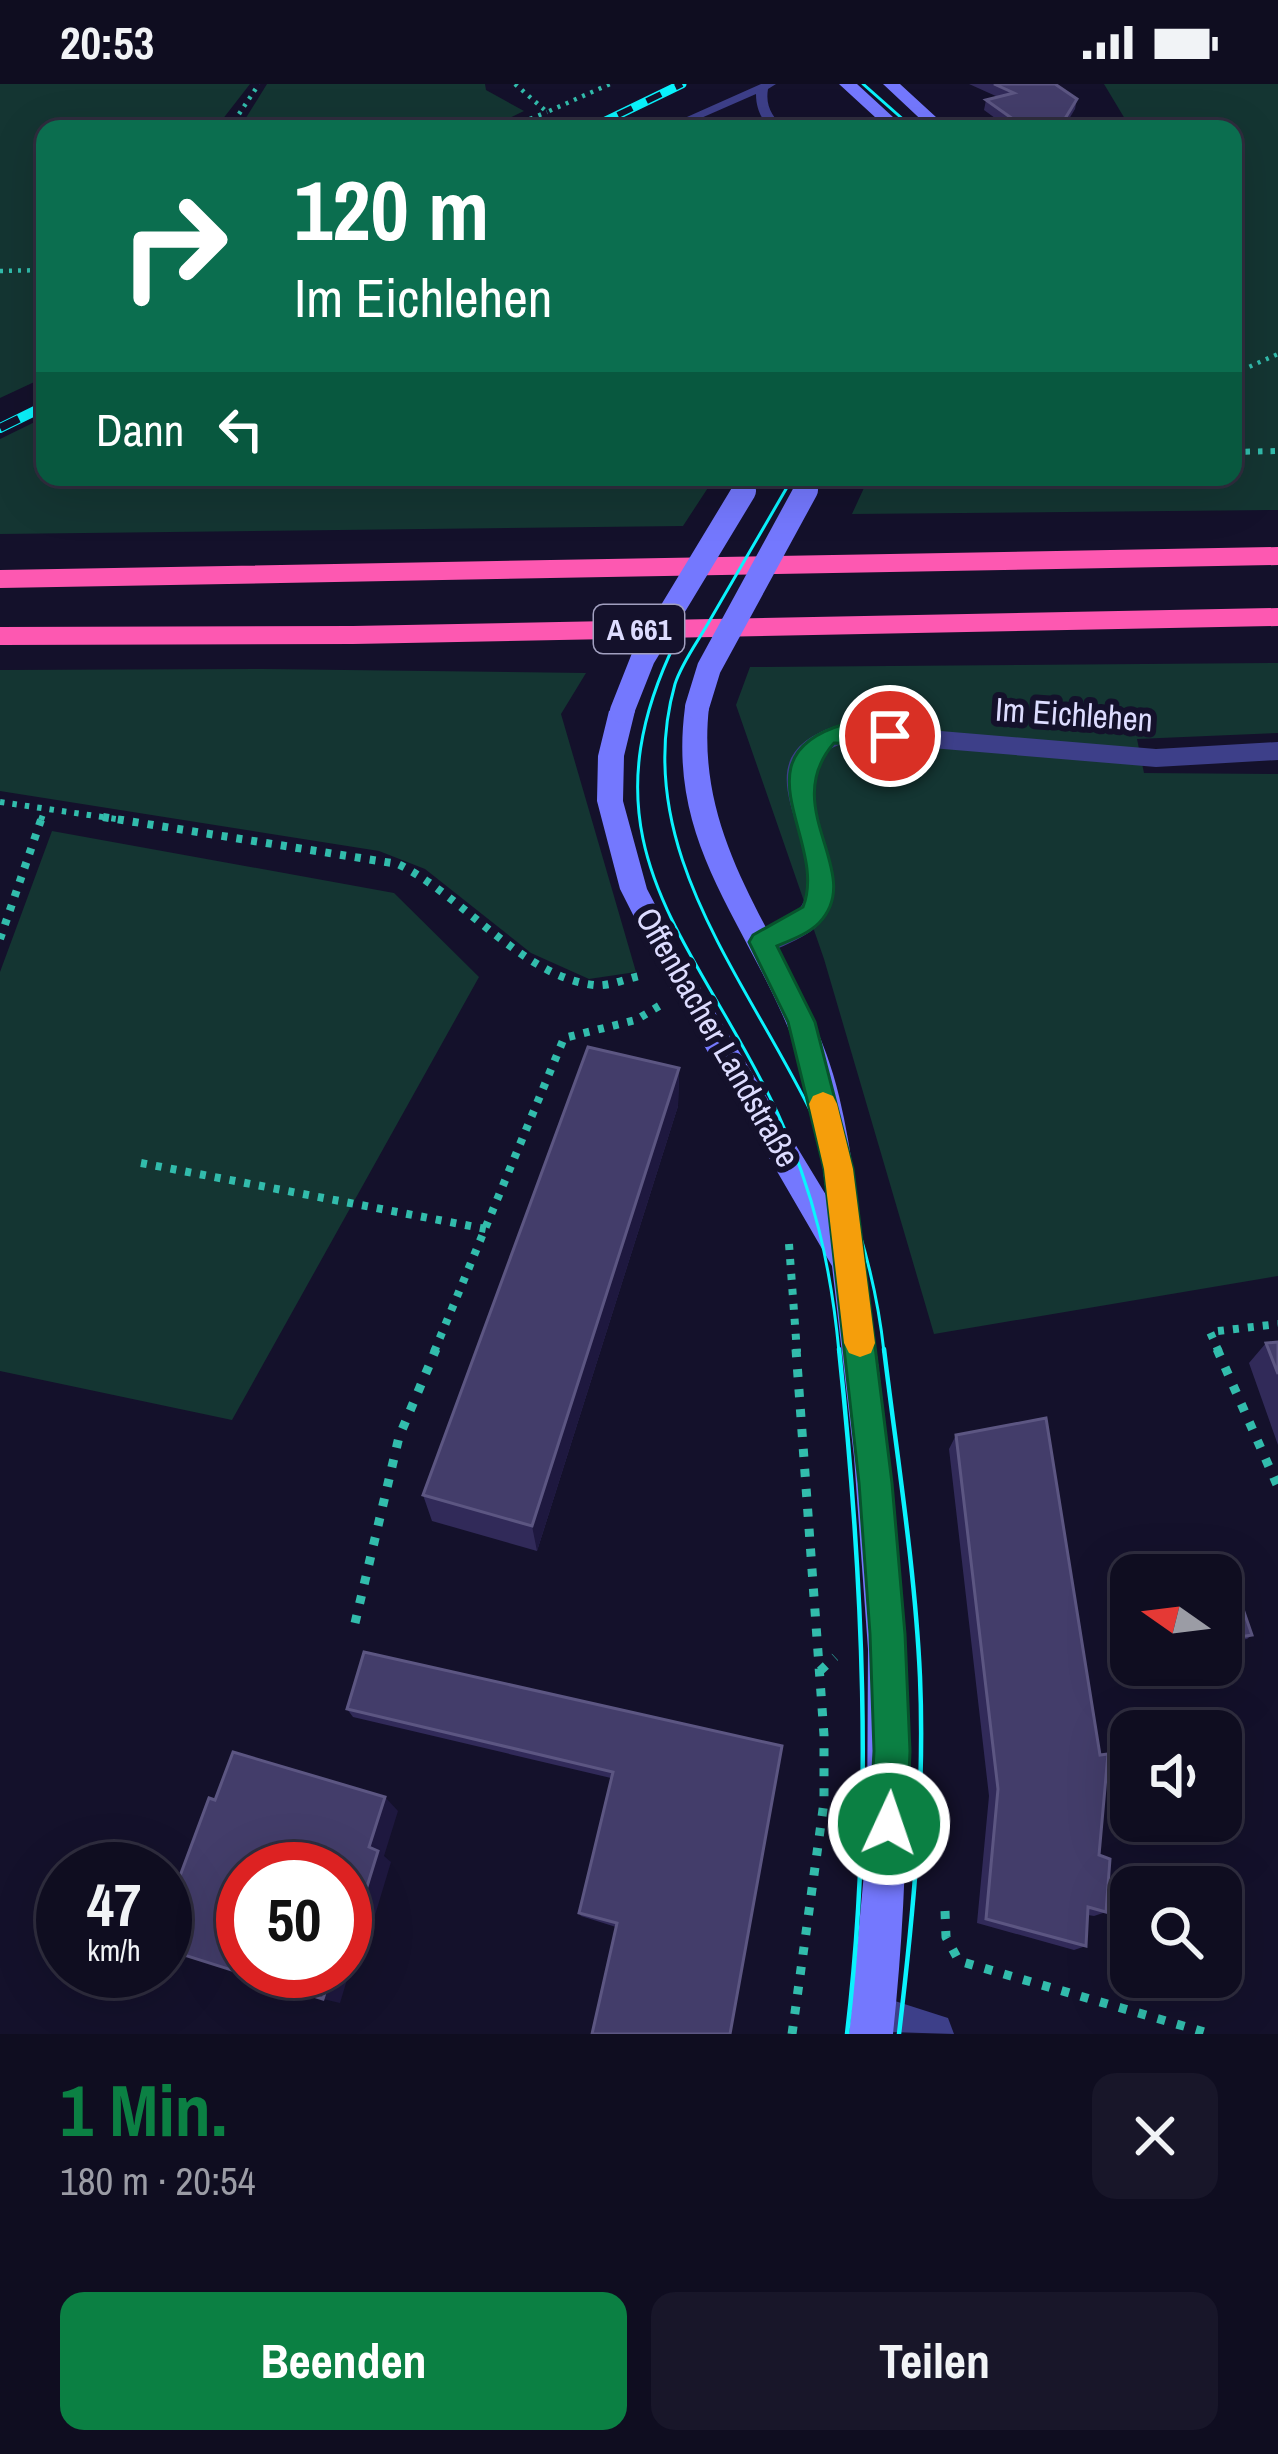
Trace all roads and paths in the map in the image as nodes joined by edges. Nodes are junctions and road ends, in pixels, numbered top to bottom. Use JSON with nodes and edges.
{"nodes":[{"id":1,"x":260,"y":84,"type":"edge"},
{"id":2,"x":515,"y":84,"type":"edge"},
{"id":3,"x":610,"y":84,"type":"edge"},
{"id":4,"x":847,"y":84,"type":"edge"},
{"id":5,"x":891,"y":84,"type":"edge"},
{"id":6,"x":766,"y":86,"type":"edge"},
{"id":7,"x":547,"y":112,"type":"junction"},
{"id":8,"x":236,"y":120,"type":"edge"},
{"id":9,"x":528,"y":120,"type":"edge"},
{"id":10,"x":687,"y":120,"type":"edge"},
{"id":11,"x":770,"y":120,"type":"edge"},
{"id":12,"x":888,"y":120,"type":"edge"},
{"id":13,"x":931,"y":120,"type":"edge"},
{"id":14,"x":36,"y":270,"type":"edge"},
{"id":15,"x":0,"y":271,"type":"edge"},
{"id":16,"x":1278,"y":354,"type":"edge"},
{"id":17,"x":1242,"y":370,"type":"edge"},
{"id":18,"x":1242,"y":452,"type":"edge"},
{"id":19,"x":1278,"y":452,"type":"edge"},
{"id":20,"x":747,"y":486,"type":"edge"},
{"id":21,"x":808,"y":486,"type":"edge"},
{"id":22,"x":1278,"y":556,"type":"edge"},
{"id":23,"x":0,"y":579,"type":"edge"},
{"id":24,"x":1278,"y":617,"type":"edge"},
{"id":25,"x":0,"y":636,"type":"edge"},
{"id":26,"x":1278,"y":752,"type":"edge"},
{"id":27,"x":0,"y":802,"type":"edge"},
{"id":28,"x":45,"y":809,"type":"junction"},
{"id":29,"x":0,"y":939,"type":"edge"},
{"id":30,"x":762,"y":942,"type":"junction"},
{"id":31,"x":650,"y":974,"type":"dead end"},
{"id":32,"x":658,"y":988,"type":"dead end"},
{"id":33,"x":665,"y":1002,"type":"junction"},
{"id":34,"x":676,"y":1022,"type":"dead end"},
{"id":35,"x":141,"y":1163,"type":"dead end"},
{"id":36,"x":779,"y":1225,"type":"dead end"},
{"id":37,"x":486,"y":1229,"type":"junction"},
{"id":38,"x":848,"y":1264,"type":"junction"},
{"id":39,"x":793,"y":1293,"type":"junction"},
{"id":40,"x":806,"y":1303,"type":"dead end"},
{"id":41,"x":1278,"y":1324,"type":"edge"},
{"id":42,"x":1278,"y":1487,"type":"edge"},
{"id":43,"x":355,"y":1623,"type":"dead end"},
{"id":44,"x":836,"y":1657,"type":"dead end"},
{"id":45,"x":819,"y":1672,"type":"junction"},
{"id":46,"x":944,"y":1911,"type":"dead end"},
{"id":47,"x":872,"y":2025,"type":"edge"},
{"id":48,"x":792,"y":2034,"type":"edge"},
{"id":49,"x":932,"y":2034,"type":"edge"},
{"id":50,"x":1210,"y":2034,"type":"edge"}],
"edges":[{"from":1,"to":8,"type":"path"},
{"from":2,"to":7,"type":"path"},
{"from":3,"to":7,"type":"path"},
{"from":4,"to":12,"type":"main road"},
{"from":5,"to":13,"type":"main road"},
{"from":6,"to":10,"type":"lane"},
{"from":6,"to":11,"type":"lane"},
{"from":7,"to":9,"type":"path"},
{"from":14,"to":15,"type":"path"},
{"from":16,"to":17,"type":"path"},
{"from":18,"to":19,"type":"path"},
{"from":20,"to":38,"type":"main road","name":"Offenbacher Landstraße","bridge":true},
{"from":21,"to":30,"type":"main road","name":"Offenbacher Landstraße","bridge":true},
{"from":22,"to":23,"type":"highway","number":"A 661"},
{"from":24,"to":25,"type":"highway","number":"A 661"},
{"from":26,"to":30,"type":"street","name":"Im Eichlehen"},
{"from":27,"to":28,"type":"path"},
{"from":28,"to":29,"type":"path"},
{"from":28,"to":31,"type":"path"},
{"from":30,"to":38,"type":"main road","name":"Offenbacher Landstraße"},
{"from":32,"to":33,"type":"path"},
{"from":33,"to":34,"type":"path"},
{"from":33,"to":37,"type":"path"},
{"from":35,"to":37,"type":"path"},
{"from":36,"to":39,"type":"path"},
{"from":37,"to":43,"type":"path"},
{"from":38,"to":47,"type":"main road","name":"Offenbacher Landstraße"},
{"from":39,"to":40,"type":"path"},
{"from":39,"to":45,"type":"path"},
{"from":41,"to":42,"type":"path"},
{"from":44,"to":45,"type":"path"},
{"from":45,"to":48,"type":"path"},
{"from":46,"to":50,"type":"path"},
{"from":47,"to":49,"type":"street"}]}
